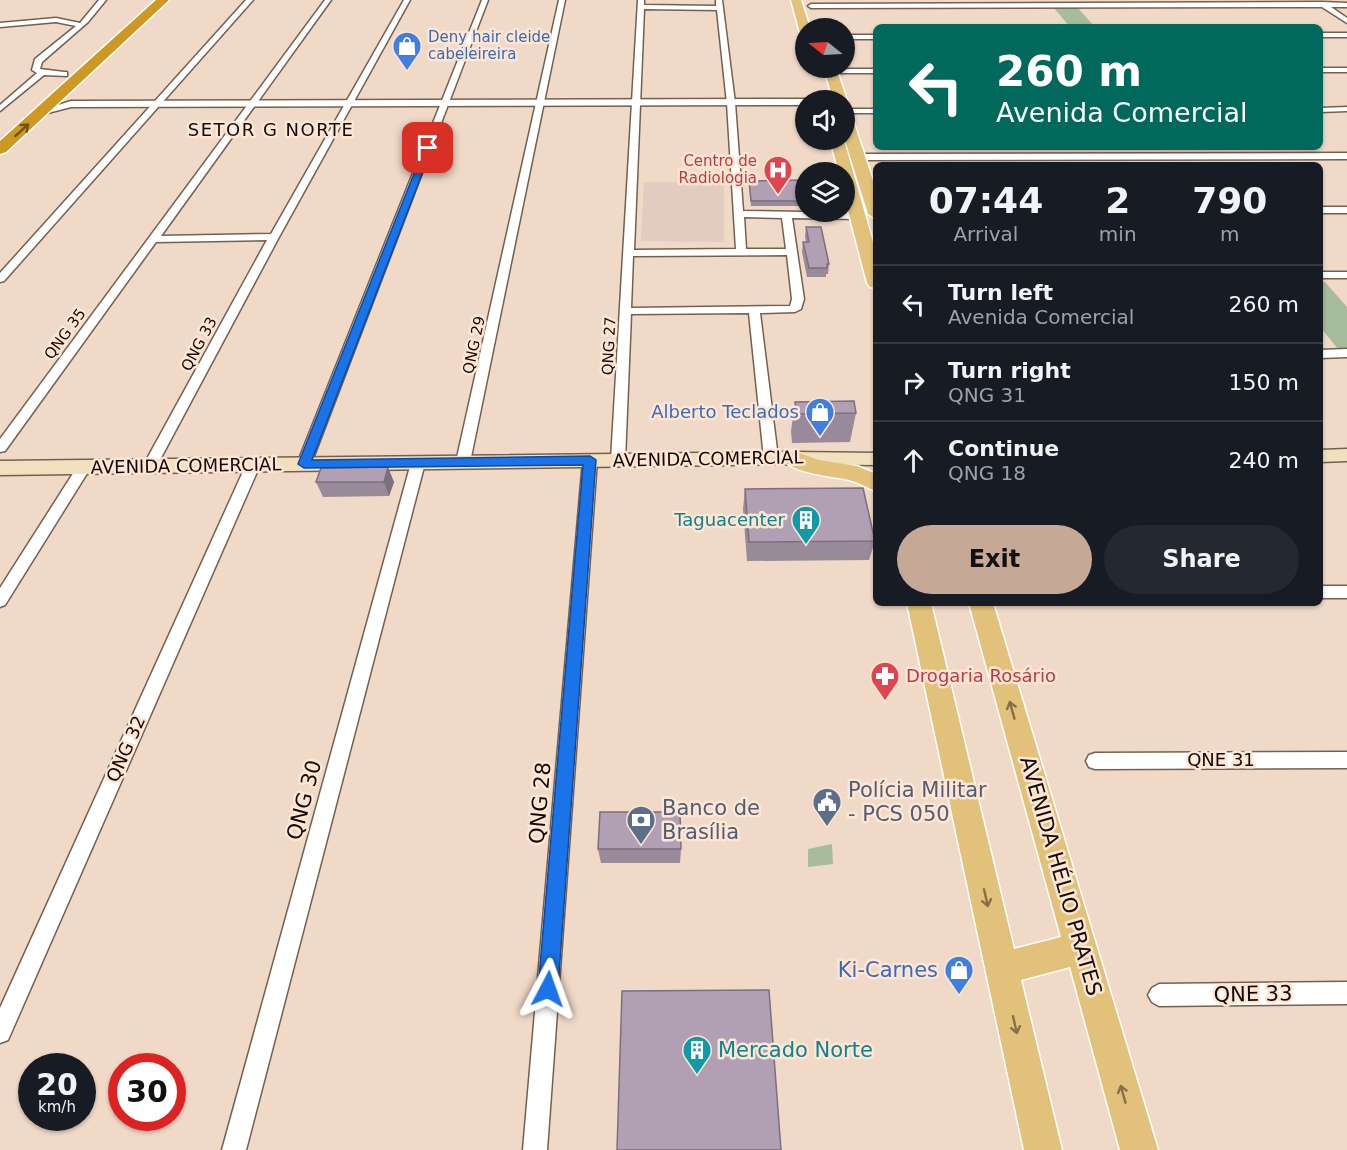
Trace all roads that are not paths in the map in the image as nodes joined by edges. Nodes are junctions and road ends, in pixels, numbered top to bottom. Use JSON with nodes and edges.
{"nodes":[{"id":1,"x":103,"y":0,"type":"edge"},
{"id":2,"x":149,"y":0,"type":"edge"},
{"id":3,"x":163,"y":0,"type":"edge"},
{"id":4,"x":250,"y":0,"type":"edge"},
{"id":5,"x":328,"y":0,"type":"edge"},
{"id":6,"x":407,"y":0,"type":"edge"},
{"id":7,"x":796,"y":0,"type":"edge"},
{"id":8,"x":1321,"y":2,"type":"edge"},
{"id":9,"x":810,"y":3,"type":"edge"},
{"id":10,"x":483,"y":4,"type":"edge"},
{"id":11,"x":561,"y":4,"type":"edge"},
{"id":12,"x":641,"y":4,"type":"edge"},
{"id":13,"x":719,"y":4,"type":"edge"},
{"id":14,"x":1347,"y":5,"type":"edge"},
{"id":15,"x":801,"y":18,"type":"edge"},
{"id":16,"x":814,"y":18,"type":"edge"},
{"id":17,"x":1347,"y":21,"type":"edge"},
{"id":18,"x":0,"y":26,"type":"edge"},
{"id":19,"x":81,"y":26,"type":"junction"},
{"id":20,"x":1323,"y":35,"type":"edge"},
{"id":21,"x":1347,"y":35,"type":"edge"},
{"id":22,"x":855,"y":37,"type":"edge"},
{"id":23,"x":873,"y":37,"type":"edge"},
{"id":24,"x":1347,"y":69,"type":"edge"},
{"id":25,"x":855,"y":70,"type":"edge"},
{"id":26,"x":1323,"y":70,"type":"edge"},
{"id":27,"x":873,"y":71,"type":"edge"},
{"id":28,"x":42,"y":73,"type":"junction"},
{"id":29,"x":64,"y":74,"type":"junction"},
{"id":30,"x":819,"y":78,"type":"edge"},
{"id":31,"x":828,"y":90,"type":"edge"},
{"id":32,"x":65,"y":101,"type":"junction"},
{"id":33,"x":795,"y":102,"type":"edge"},
{"id":34,"x":445,"y":103,"type":"junction"},
{"id":35,"x":541,"y":103,"type":"junction"},
{"id":36,"x":637,"y":103,"type":"junction"},
{"id":37,"x":731,"y":103,"type":"junction"},
{"id":38,"x":157,"y":104,"type":"junction"},
{"id":39,"x":254,"y":104,"type":"junction"},
{"id":40,"x":349,"y":104,"type":"junction"},
{"id":41,"x":0,"y":109,"type":"edge"},
{"id":42,"x":1323,"y":110,"type":"edge"},
{"id":43,"x":1347,"y":110,"type":"edge"},
{"id":44,"x":873,"y":111,"type":"edge"},
{"id":45,"x":855,"y":112,"type":"edge"},
{"id":46,"x":0,"y":130,"type":"edge"},
{"id":47,"x":855,"y":148,"type":"edge"},
{"id":48,"x":0,"y":149,"type":"edge"},
{"id":49,"x":840,"y":150,"type":"edge"},
{"id":50,"x":1347,"y":156,"type":"edge"},
{"id":51,"x":858,"y":157,"type":"junction"},
{"id":52,"x":873,"y":204,"type":"edge"},
{"id":53,"x":1323,"y":210,"type":"edge"},
{"id":54,"x":1347,"y":210,"type":"edge"},
{"id":55,"x":740,"y":214,"type":"junction"},
{"id":56,"x":787,"y":214,"type":"junction"},
{"id":57,"x":858,"y":216,"type":"junction"},
{"id":58,"x":274,"y":237,"type":"junction"},
{"id":59,"x":155,"y":238,"type":"junction"},
{"id":60,"x":873,"y":244,"type":"edge"},
{"id":61,"x":791,"y":252,"type":"junction"},
{"id":62,"x":629,"y":253,"type":"junction"},
{"id":63,"x":741,"y":253,"type":"junction"},
{"id":64,"x":873,"y":272,"type":"edge"},
{"id":65,"x":1323,"y":275,"type":"edge"},
{"id":66,"x":1347,"y":275,"type":"edge"},
{"id":67,"x":0,"y":279,"type":"edge"},
{"id":68,"x":626,"y":311,"type":"junction"},
{"id":69,"x":754,"y":311,"type":"junction"},
{"id":70,"x":1347,"y":353,"type":"edge"},
{"id":71,"x":1323,"y":354,"type":"edge"},
{"id":72,"x":0,"y":448,"type":"edge"},
{"id":73,"x":1347,"y":455,"type":"edge"},
{"id":74,"x":1323,"y":456,"type":"edge"},
{"id":75,"x":782,"y":458,"type":"junction"},
{"id":76,"x":873,"y":459,"type":"edge"},
{"id":77,"x":590,"y":460,"type":"junction"},
{"id":78,"x":618,"y":460,"type":"junction"},
{"id":79,"x":463,"y":462,"type":"junction"},
{"id":80,"x":418,"y":463,"type":"junction"},
{"id":81,"x":304,"y":464,"type":"junction"},
{"id":82,"x":253,"y":465,"type":"junction"},
{"id":83,"x":150,"y":466,"type":"junction"},
{"id":84,"x":84,"y":467,"type":"junction"},
{"id":85,"x":0,"y":468,"type":"edge"},
{"id":86,"x":873,"y":482,"type":"edge"},
{"id":87,"x":1323,"y":592,"type":"edge"},
{"id":88,"x":1347,"y":592,"type":"edge"},
{"id":89,"x":0,"y":601,"type":"edge"},
{"id":90,"x":920,"y":606,"type":"edge"},
{"id":91,"x":982,"y":606,"type":"edge"},
{"id":92,"x":1347,"y":760,"type":"edge"},
{"id":93,"x":1095,"y":761,"type":"dead end"},
{"id":94,"x":1082,"y":948,"type":"junction"},
{"id":95,"x":1002,"y":968,"type":"junction"},
{"id":96,"x":1347,"y":993,"type":"edge"},
{"id":97,"x":1159,"y":995,"type":"dead end"},
{"id":98,"x":0,"y":1032,"type":"edge"},
{"id":99,"x":234,"y":1150,"type":"edge"},
{"id":100,"x":535,"y":1150,"type":"edge"},
{"id":101,"x":1043,"y":1150,"type":"edge"},
{"id":102,"x":1139,"y":1150,"type":"edge"}],
"edges":[{"from":1,"to":19,"type":"street"},
{"from":2,"to":29,"type":"highway"},
{"from":3,"to":32,"type":"highway"},
{"from":4,"to":38,"type":"street"},
{"from":5,"to":39,"type":"street","name":"QNG 35"},
{"from":6,"to":40,"type":"street","name":"QNG 33"},
{"from":7,"to":15,"type":"main road"},
{"from":8,"to":9,"type":"street"},
{"from":8,"to":14,"type":"street"},
{"from":8,"to":17,"type":"street"},
{"from":9,"to":16,"type":"main road"},
{"from":10,"to":34,"type":"street"},
{"from":11,"to":35,"type":"street","name":"QNG 29"},
{"from":12,"to":13,"type":"street"},
{"from":12,"to":36,"type":"street","name":"QNG 27"},
{"from":13,"to":37,"type":"street"},
{"from":18,"to":19,"type":"street"},
{"from":19,"to":28,"type":"street"},
{"from":20,"to":21,"type":"street"},
{"from":22,"to":23,"type":"street"},
{"from":24,"to":26,"type":"street"},
{"from":25,"to":27,"type":"street"},
{"from":28,"to":29,"type":"street"},
{"from":28,"to":41,"type":"street"},
{"from":29,"to":46,"type":"highway"},
{"from":30,"to":31,"type":"main road"},
{"from":32,"to":38,"type":"street"},
{"from":48,"to":32,"type":"highway","one_way":true},
{"from":33,"to":37,"type":"street"},
{"from":34,"to":35,"type":"street"},
{"from":34,"to":40,"type":"street"},
{"from":34,"to":81,"type":"street"},
{"from":35,"to":36,"type":"street"},
{"from":35,"to":79,"type":"street","name":"QNG 29"},
{"from":36,"to":37,"type":"street"},
{"from":36,"to":62,"type":"street","name":"QNG 27"},
{"from":37,"to":55,"type":"street"},
{"from":38,"to":39,"type":"street"},
{"from":38,"to":67,"type":"street"},
{"from":39,"to":40,"type":"street"},
{"from":39,"to":59,"type":"street","name":"QNG 35"},
{"from":40,"to":58,"type":"street","name":"QNG 33"},
{"from":42,"to":43,"type":"street"},
{"from":44,"to":45,"type":"street"},
{"from":47,"to":51,"type":"main road"},
{"from":49,"to":57,"type":"main road"},
{"from":50,"to":51,"type":"street"},
{"from":51,"to":52,"type":"main road"},
{"from":53,"to":54,"type":"street"},
{"from":55,"to":56,"type":"street"},
{"from":55,"to":63,"type":"street"},
{"from":56,"to":57,"type":"street"},
{"from":56,"to":61,"type":"street"},
{"from":57,"to":60,"type":"main road"},
{"from":57,"to":64,"type":"main road"},
{"from":58,"to":59,"type":"street"},
{"from":58,"to":83,"type":"street","name":"QNG 33"},
{"from":59,"to":72,"type":"street","name":"QNG 35"},
{"from":61,"to":63,"type":"street"},
{"from":61,"to":69,"type":"street"},
{"from":62,"to":63,"type":"street"},
{"from":62,"to":68,"type":"street","name":"QNG 27"},
{"from":65,"to":66,"type":"street"},
{"from":68,"to":69,"type":"street"},
{"from":68,"to":78,"type":"street","name":"QNG 27"},
{"from":69,"to":75,"type":"street"},
{"from":70,"to":71,"type":"street"},
{"from":73,"to":74,"type":"main road"},
{"from":75,"to":76,"type":"main road","name":"AVENIDA COMERCIAL"},
{"from":75,"to":78,"type":"main road","name":"AVENIDA COMERCIAL"},
{"from":75,"to":86,"type":"main road"},
{"from":77,"to":78,"type":"main road","name":"AVENIDA COMERCIAL"},
{"from":77,"to":79,"type":"main road","name":"AVENIDA COMERCIAL"},
{"from":77,"to":100,"type":"street","name":"QNG 28"},
{"from":79,"to":80,"type":"main road","name":"AVENIDA COMERCIAL"},
{"from":80,"to":81,"type":"main road","name":"AVENIDA COMERCIAL"},
{"from":80,"to":99,"type":"street","name":"QNG 30"},
{"from":81,"to":82,"type":"main road","name":"AVENIDA COMERCIAL"},
{"from":82,"to":83,"type":"main road","name":"AVENIDA COMERCIAL"},
{"from":82,"to":98,"type":"street","name":"QNG 32"},
{"from":83,"to":84,"type":"main road","name":"AVENIDA COMERCIAL"},
{"from":84,"to":85,"type":"main road","name":"AVENIDA COMERCIAL"},
{"from":84,"to":89,"type":"street"},
{"from":87,"to":88,"type":"street"},
{"from":90,"to":95,"type":"main road","one_way":true},
{"from":94,"to":91,"type":"main road","name":"AVENIDA HÉLIO PRATES","one_way":true},
{"from":92,"to":93,"type":"street","name":"QNE 31"},
{"from":94,"to":95,"type":"main road"},
{"from":102,"to":94,"type":"main road","name":"AVENIDA HÉLIO PRATES","one_way":true},
{"from":95,"to":101,"type":"main road","one_way":true},
{"from":96,"to":97,"type":"street","name":"QNE 33"}]}
